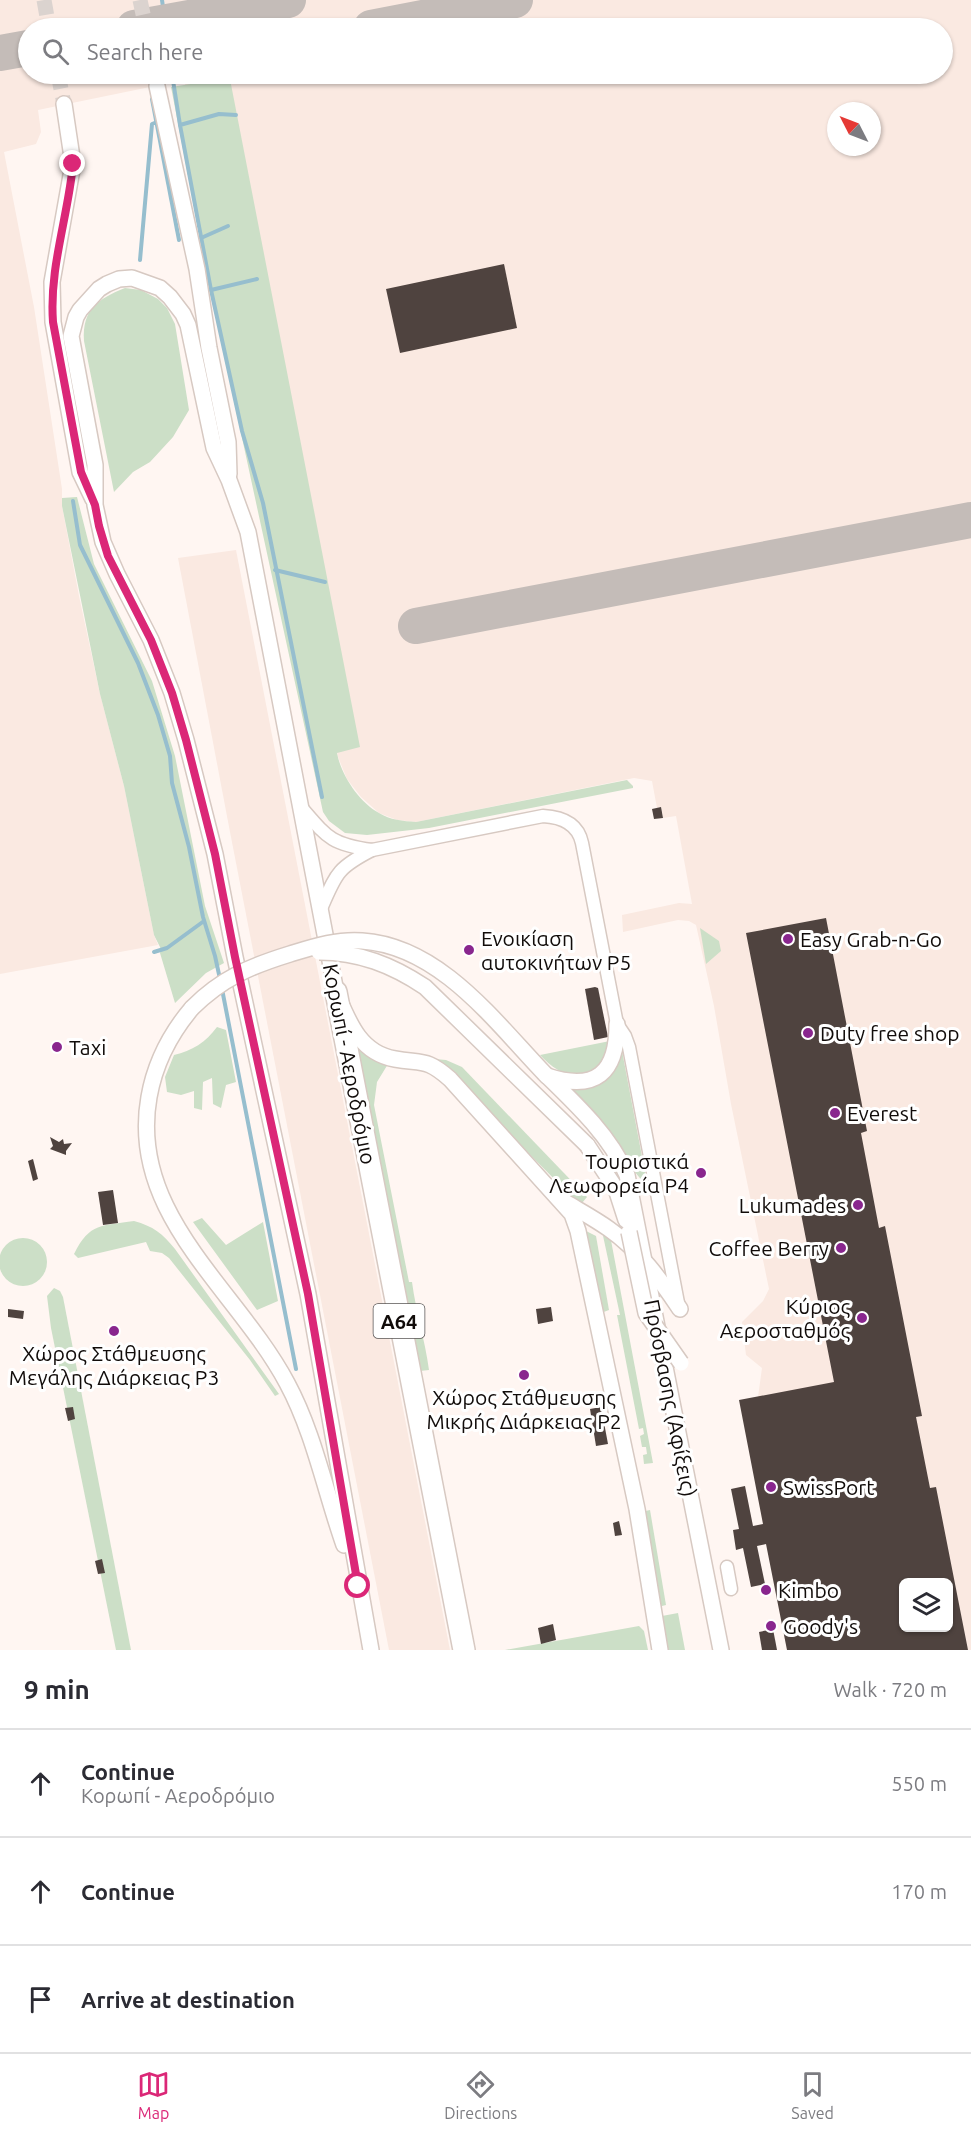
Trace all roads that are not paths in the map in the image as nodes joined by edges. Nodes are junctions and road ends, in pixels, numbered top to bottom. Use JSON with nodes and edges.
{"nodes":[{"id":1,"x":157,"y":86,"type":"tunnel mouth"},
{"id":2,"x":64,"y":104,"type":"tunnel mouth"},
{"id":3,"x":229,"y":480,"type":"junction"},
{"id":4,"x":95,"y":505,"type":"junction"},
{"id":5,"x":300,"y":806,"type":"junction"},
{"id":6,"x":372,"y":850,"type":"junction"},
{"id":7,"x":320,"y":911,"type":"junction"},
{"id":8,"x":286,"y":955,"type":"junction"},
{"id":9,"x":336,"y":992,"type":"junction"},
{"id":10,"x":617,"y":1024,"type":"junction"},
{"id":11,"x":546,"y":1075,"type":"junction"},
{"id":12,"x":558,"y":1197,"type":"junction"},
{"id":13,"x":644,"y":1258,"type":"junction"},
{"id":14,"x":680,"y":1309,"type":"joint"},
{"id":15,"x":646,"y":1313,"type":"junction"},
{"id":16,"x":681,"y":1363,"type":"dead end"},
{"id":17,"x":727,"y":1567,"type":"dead end"},
{"id":18,"x":358,"y":1586,"type":"junction"},
{"id":19,"x":731,"y":1589,"type":"dead end"},
{"id":20,"x":371,"y":1650,"type":"edge"},
{"id":21,"x":464,"y":1650,"type":"edge"},
{"id":22,"x":660,"y":1650,"type":"edge"},
{"id":23,"x":712,"y":1650,"type":"edge"},
{"id":24,"x":721,"y":1650,"type":"edge"}],
"edges":[{"from":1,"to":3,"type":"street"},
{"from":2,"to":4,"type":"street"},
{"from":3,"to":4,"type":"street"},
{"from":3,"to":5,"type":"street","name":"Κορωπί - Αεροδρόμιο"},
{"from":4,"to":18,"type":"street"},
{"from":5,"to":6,"type":"street"},
{"from":5,"to":7,"type":"street","name":"Κορωπί - Αεροδρόμιο"},
{"from":6,"to":7,"type":"street"},
{"from":6,"to":10,"type":"street","name":"Πρόσβασης (Αφίξεις)"},
{"from":7,"to":9,"type":"street","name":"Κορωπί - Αεροδρόμιο"},
{"from":8,"to":11,"type":"street","name":"Πρόσβασης (Αφίξεις)","bridge":true},
{"from":8,"to":15,"type":"street","bridge":true},
{"from":8,"to":18,"type":"street","bridge":true},
{"from":9,"to":12,"type":"street"},
{"from":9,"to":21,"type":"highway","name":"Κορωπί - Αεροδρόμιο","number":"Α64"},
{"from":10,"to":11,"type":"street"},
{"from":10,"to":14,"type":"street","name":"Πρόσβασης (Αφίξεις)"},
{"from":11,"to":13,"type":"street","name":"Πρόσβασης (Αφίξεις)"},
{"from":12,"to":13,"type":"street"},
{"from":12,"to":22,"type":"street"},
{"from":13,"to":14,"type":"street"},
{"from":13,"to":24,"type":"street","name":"Πρόσβασης (Αφίξεις)"},
{"from":15,"to":16,"type":"street","bridge":true},
{"from":15,"to":23,"type":"street"},
{"from":17,"to":19,"type":"street"},
{"from":18,"to":20,"type":"street"}]}
